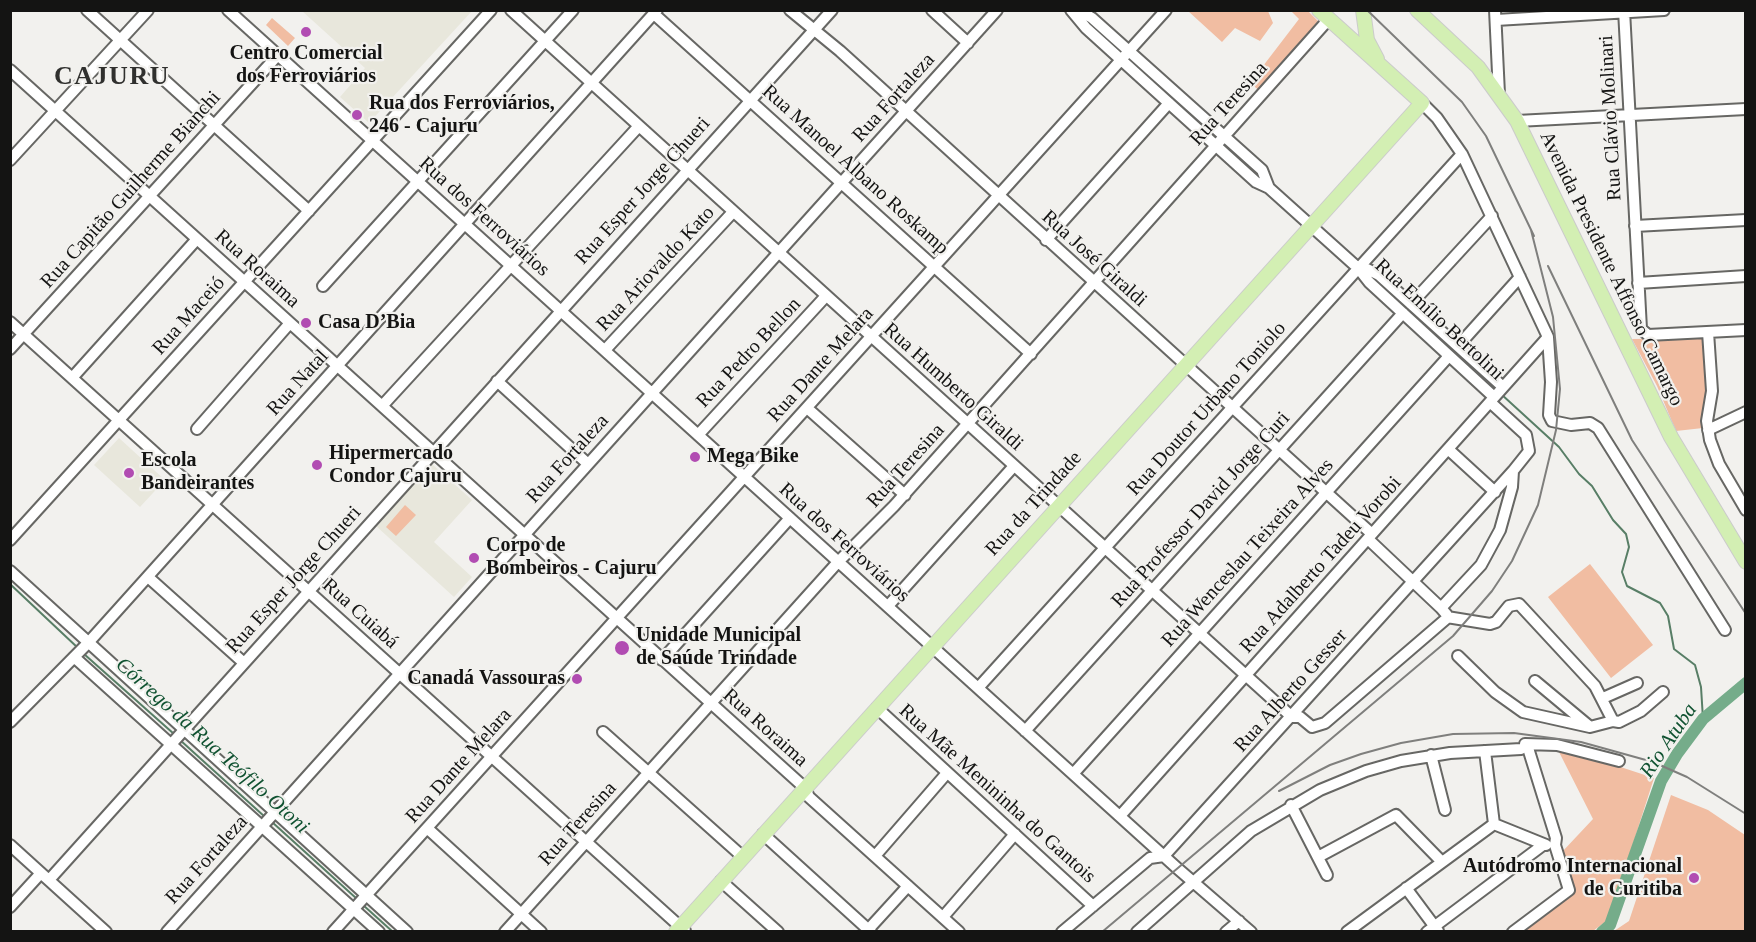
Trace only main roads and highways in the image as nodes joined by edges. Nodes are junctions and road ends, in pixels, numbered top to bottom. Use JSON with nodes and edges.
{"nodes":[{"id":1,"x":1363,"y":10,"type":"edge"},
{"id":2,"x":1418,"y":10,"type":"edge"},
{"id":3,"x":1323,"y":15,"type":"edge"},
{"id":4,"x":1389,"y":75,"type":"junction"},
{"id":5,"x":1746,"y":562,"type":"edge"},
{"id":6,"x":680,"y":930,"type":"edge"}],
"edges":[{"from":1,"to":3,"type":"main road"},
{"from":1,"to":4,"type":"main road"},
{"from":2,"to":5,"type":"main road","name":"Avenida Presidente Affonso Camargo"},
{"from":3,"to":4,"type":"main road"},
{"from":4,"to":6,"type":"main road","name":"Rua da Trindade"}]}
